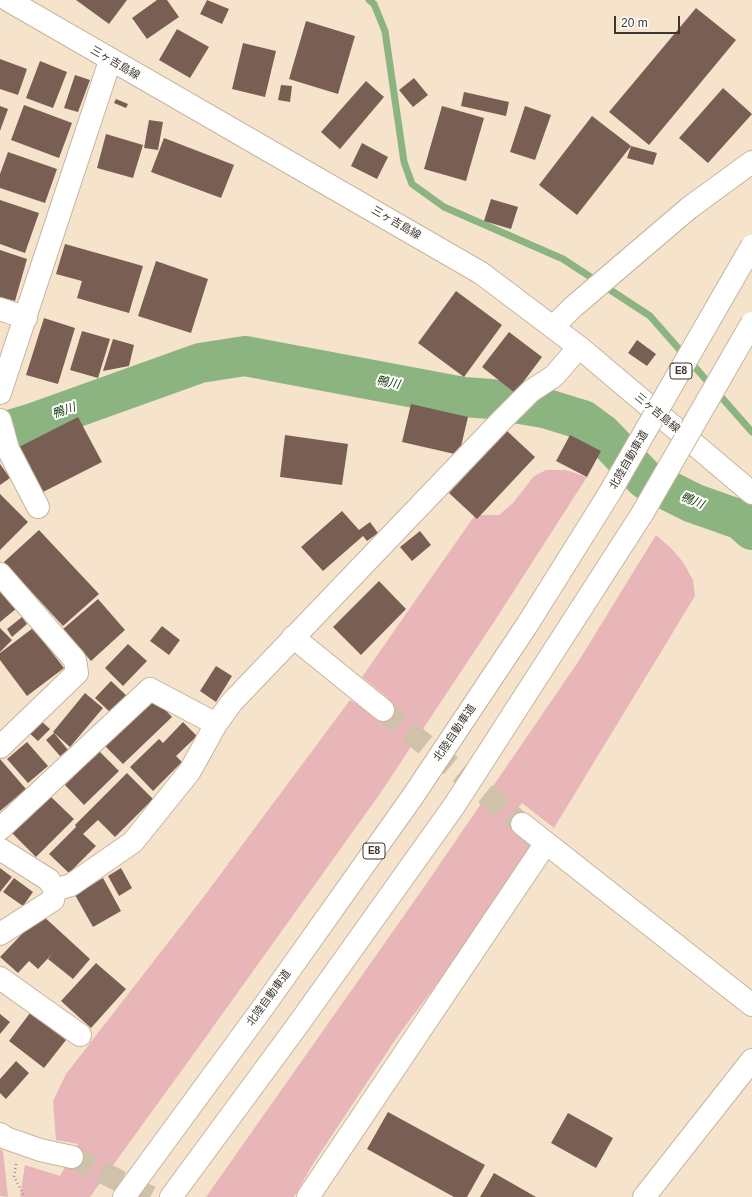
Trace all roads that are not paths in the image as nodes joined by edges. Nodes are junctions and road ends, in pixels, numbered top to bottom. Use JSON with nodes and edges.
{"nodes":[{"id":1,"x":8,"y":0,"type":"edge"},
{"id":2,"x":110,"y":60,"type":"junction"},
{"id":3,"x":752,"y":162,"type":"edge"},
{"id":4,"x":752,"y":246,"type":"edge"},
{"id":5,"x":0,"y":309,"type":"edge"},
{"id":6,"x":26,"y":318,"type":"junction"},
{"id":7,"x":752,"y":323,"type":"edge"},
{"id":8,"x":553,"y":327,"type":"junction"},
{"id":9,"x":579,"y":347,"type":"junction"},
{"id":10,"x":0,"y":393,"type":"edge"},
{"id":11,"x":0,"y":420,"type":"edge"},
{"id":12,"x":752,"y":493,"type":"edge"},
{"id":13,"x":38,"y":507,"type":"dead end"},
{"id":14,"x":0,"y":574,"type":"edge"},
{"id":15,"x":293,"y":637,"type":"junction"},
{"id":16,"x":383,"y":710,"type":"tunnel mouth"},
{"id":17,"x":216,"y":724,"type":"junction"},
{"id":18,"x":4,"y":735,"type":"edge"},
{"id":19,"x":522,"y":824,"type":"tunnel mouth"},
{"id":20,"x":0,"y":830,"type":"edge"},
{"id":21,"x":546,"y":843,"type":"junction"},
{"id":22,"x":0,"y":849,"type":"edge"},
{"id":23,"x":55,"y":890,"type":"junction"},
{"id":24,"x":0,"y":934,"type":"edge"},
{"id":25,"x":0,"y":978,"type":"edge"},
{"id":26,"x":752,"y":1005,"type":"edge"},
{"id":27,"x":80,"y":1035,"type":"dead end"},
{"id":28,"x":752,"y":1060,"type":"edge"},
{"id":29,"x":9,"y":1138,"type":"edge"},
{"id":30,"x":72,"y":1157,"type":"tunnel mouth"},
{"id":31,"x":124,"y":1197,"type":"edge"},
{"id":32,"x":171,"y":1197,"type":"edge"},
{"id":33,"x":308,"y":1197,"type":"edge"},
{"id":34,"x":644,"y":1197,"type":"edge"}],
"edges":[{"from":1,"to":2,"type":"main road","name":"三ヶ吉島線"},
{"from":2,"to":6,"type":"main road"},
{"from":2,"to":8,"type":"main road","name":"三ヶ吉島線"},
{"from":3,"to":8,"type":"main road"},
{"from":4,"to":31,"type":"main road","name":"北陸自動車道","number":"E8","bridge":true},
{"from":5,"to":6,"type":"main road"},
{"from":6,"to":10,"type":"main road"},
{"from":7,"to":32,"type":"main road","bridge":true},
{"from":8,"to":9,"type":"main road","name":"三ヶ吉島線"},
{"from":9,"to":12,"type":"main road","name":"三ヶ吉島線"},
{"from":9,"to":15,"type":"main road"},
{"from":11,"to":13,"type":"main road"},
{"from":14,"to":18,"type":"main road"},
{"from":15,"to":16,"type":"main road"},
{"from":15,"to":17,"type":"main road"},
{"from":17,"to":20,"type":"main road"},
{"from":17,"to":23,"type":"main road"},
{"from":19,"to":21,"type":"main road"},
{"from":21,"to":26,"type":"main road"},
{"from":21,"to":33,"type":"main road"},
{"from":22,"to":23,"type":"main road"},
{"from":23,"to":24,"type":"main road"},
{"from":25,"to":27,"type":"main road"},
{"from":28,"to":34,"type":"main road"},
{"from":29,"to":30,"type":"main road"}]}
